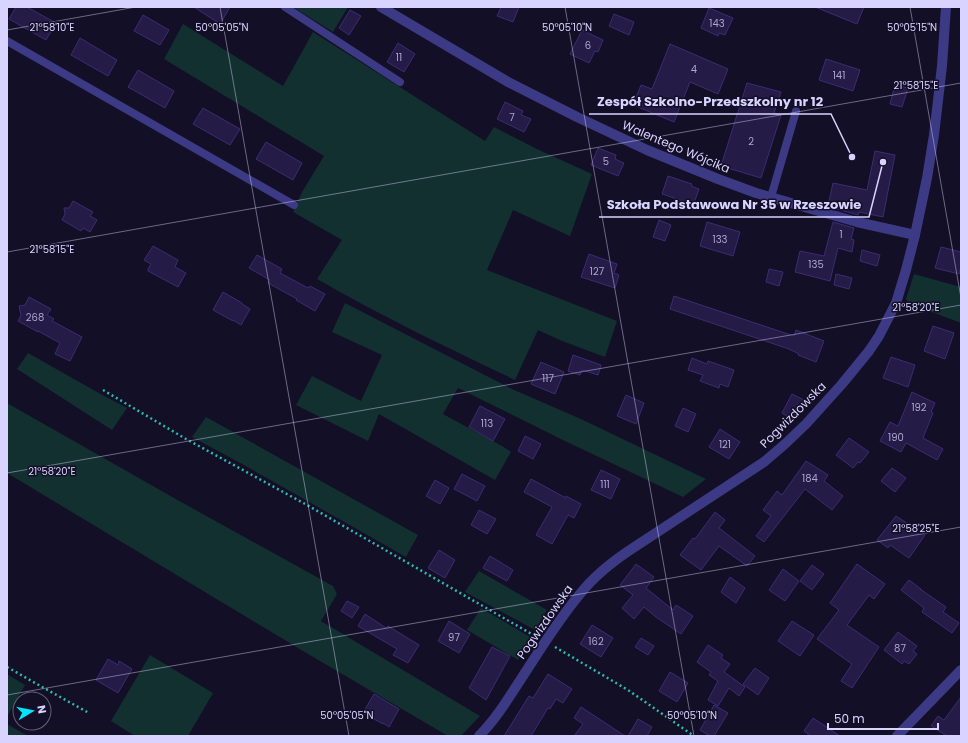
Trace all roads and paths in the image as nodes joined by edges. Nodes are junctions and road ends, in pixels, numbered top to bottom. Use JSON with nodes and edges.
{"nodes":[{"id":1,"x":285,"y":7,"type":"edge"},
{"id":2,"x":381,"y":7,"type":"edge"},
{"id":3,"x":946,"y":7,"type":"edge"},
{"id":4,"x":7,"y":41,"type":"edge"},
{"id":5,"x":400,"y":82,"type":"dead end"},
{"id":6,"x":796,"y":112,"type":"dead end"},
{"id":7,"x":771,"y":197,"type":"junction"},
{"id":8,"x":294,"y":205,"type":"dead end"},
{"id":9,"x":915,"y":235,"type":"junction"},
{"id":10,"x":103,"y":390,"type":"dead end"},
{"id":11,"x":545,"y":642,"type":"junction"},
{"id":12,"x":7,"y":667,"type":"edge"},
{"id":13,"x":961,"y":670,"type":"edge"},
{"id":14,"x":89,"y":712,"type":"dead end"},
{"id":15,"x":480,"y":736,"type":"edge"},
{"id":16,"x":694,"y":736,"type":"edge"},
{"id":17,"x":897,"y":736,"type":"edge"}],
"edges":[{"from":1,"to":5,"type":"lane"},
{"from":2,"to":7,"type":"street","name":"Walentego Wójcika"},
{"from":3,"to":9,"type":"street","name":"Pogwizdowska"},
{"from":4,"to":8,"type":"lane"},
{"from":6,"to":7,"type":"lane"},
{"from":7,"to":9,"type":"street","name":"Walentego Wójcika"},
{"from":9,"to":11,"type":"street","name":"Pogwizdowska"},
{"from":10,"to":11,"type":"path"},
{"from":11,"to":15,"type":"street","name":"Pogwizdowska"},
{"from":11,"to":16,"type":"path"},
{"from":12,"to":14,"type":"path"},
{"from":13,"to":17,"type":"street"}]}
